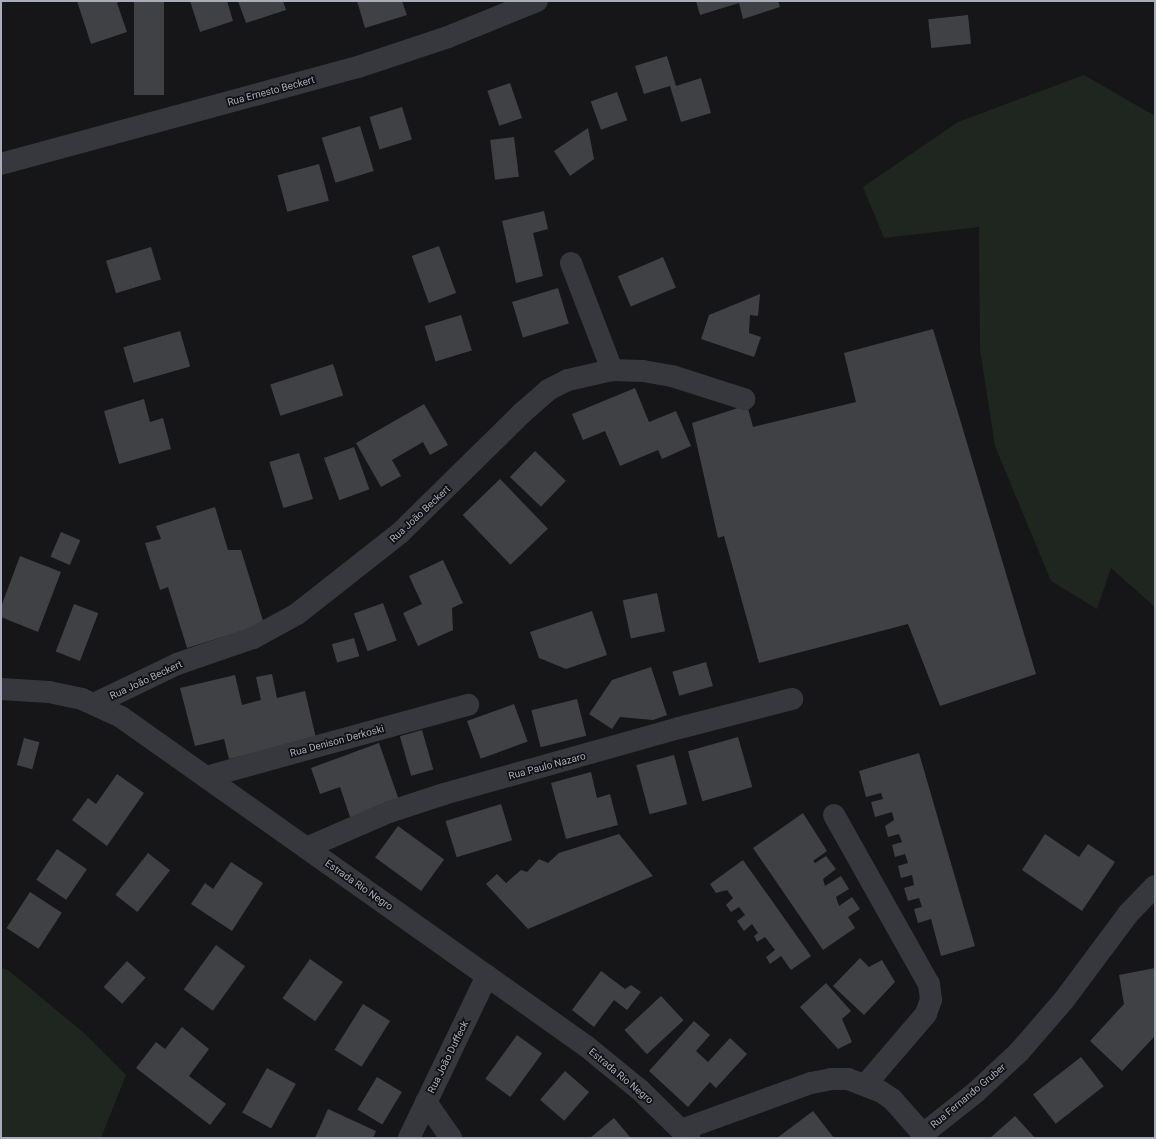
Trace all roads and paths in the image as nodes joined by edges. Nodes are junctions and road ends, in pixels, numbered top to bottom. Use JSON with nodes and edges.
{"nodes":[{"id":1,"x":537,"y":1,"type":"edge"},
{"id":2,"x":1,"y":164,"type":"edge"},
{"id":3,"x":571,"y":263,"type":"dead end"},
{"id":4,"x":612,"y":370,"type":"junction"},
{"id":5,"x":744,"y":399,"type":"dead end"},
{"id":6,"x":1,"y":689,"type":"edge"},
{"id":7,"x":792,"y":699,"type":"dead end"},
{"id":8,"x":94,"y":704,"type":"junction"},
{"id":9,"x":468,"y":705,"type":"dead end"},
{"id":10,"x":206,"y":777,"type":"junction"},
{"id":11,"x":834,"y":815,"type":"dead end"},
{"id":12,"x":306,"y":848,"type":"junction"},
{"id":13,"x":1155,"y":886,"type":"edge"},
{"id":14,"x":487,"y":976,"type":"junction"},
{"id":15,"x":866,"y":1084,"type":"junction"},
{"id":16,"x":426,"y":1102,"type":"junction"},
{"id":17,"x":685,"y":1134,"type":"edge"},
{"id":18,"x":925,"y":1136,"type":"edge"},
{"id":19,"x":410,"y":1138,"type":"edge"},
{"id":20,"x":451,"y":1138,"type":"edge"}],
"edges":[{"from":1,"to":2,"type":"street","name":"Rua Ernesto Beckert"},
{"from":3,"to":4,"type":"street"},
{"from":4,"to":5,"type":"street","name":"Rua João Beckert"},
{"from":4,"to":8,"type":"street","name":"Rua João Beckert"},
{"from":6,"to":8,"type":"street","name":"Estrada Rio Negro"},
{"from":7,"to":12,"type":"street","name":"Rua Paulo Nazaro"},
{"from":8,"to":10,"type":"street","name":"Estrada Rio Negro"},
{"from":9,"to":10,"type":"street","name":"Rua Denison Derkoski"},
{"from":10,"to":12,"type":"street","name":"Estrada Rio Negro"},
{"from":11,"to":15,"type":"street"},
{"from":12,"to":14,"type":"street","name":"Estrada Rio Negro"},
{"from":13,"to":18,"type":"street","name":"Rua Fernando Gruber"},
{"from":14,"to":16,"type":"street","name":"Rua João Duffeck"},
{"from":14,"to":17,"type":"street","name":"Estrada Rio Negro"},
{"from":15,"to":17,"type":"street","name":"Rua Fernando Gruber"},
{"from":15,"to":18,"type":"street","name":"Rua Fernando Gruber"},
{"from":16,"to":19,"type":"street","name":"Rua João Duffeck"},
{"from":16,"to":20,"type":"street"}]}
